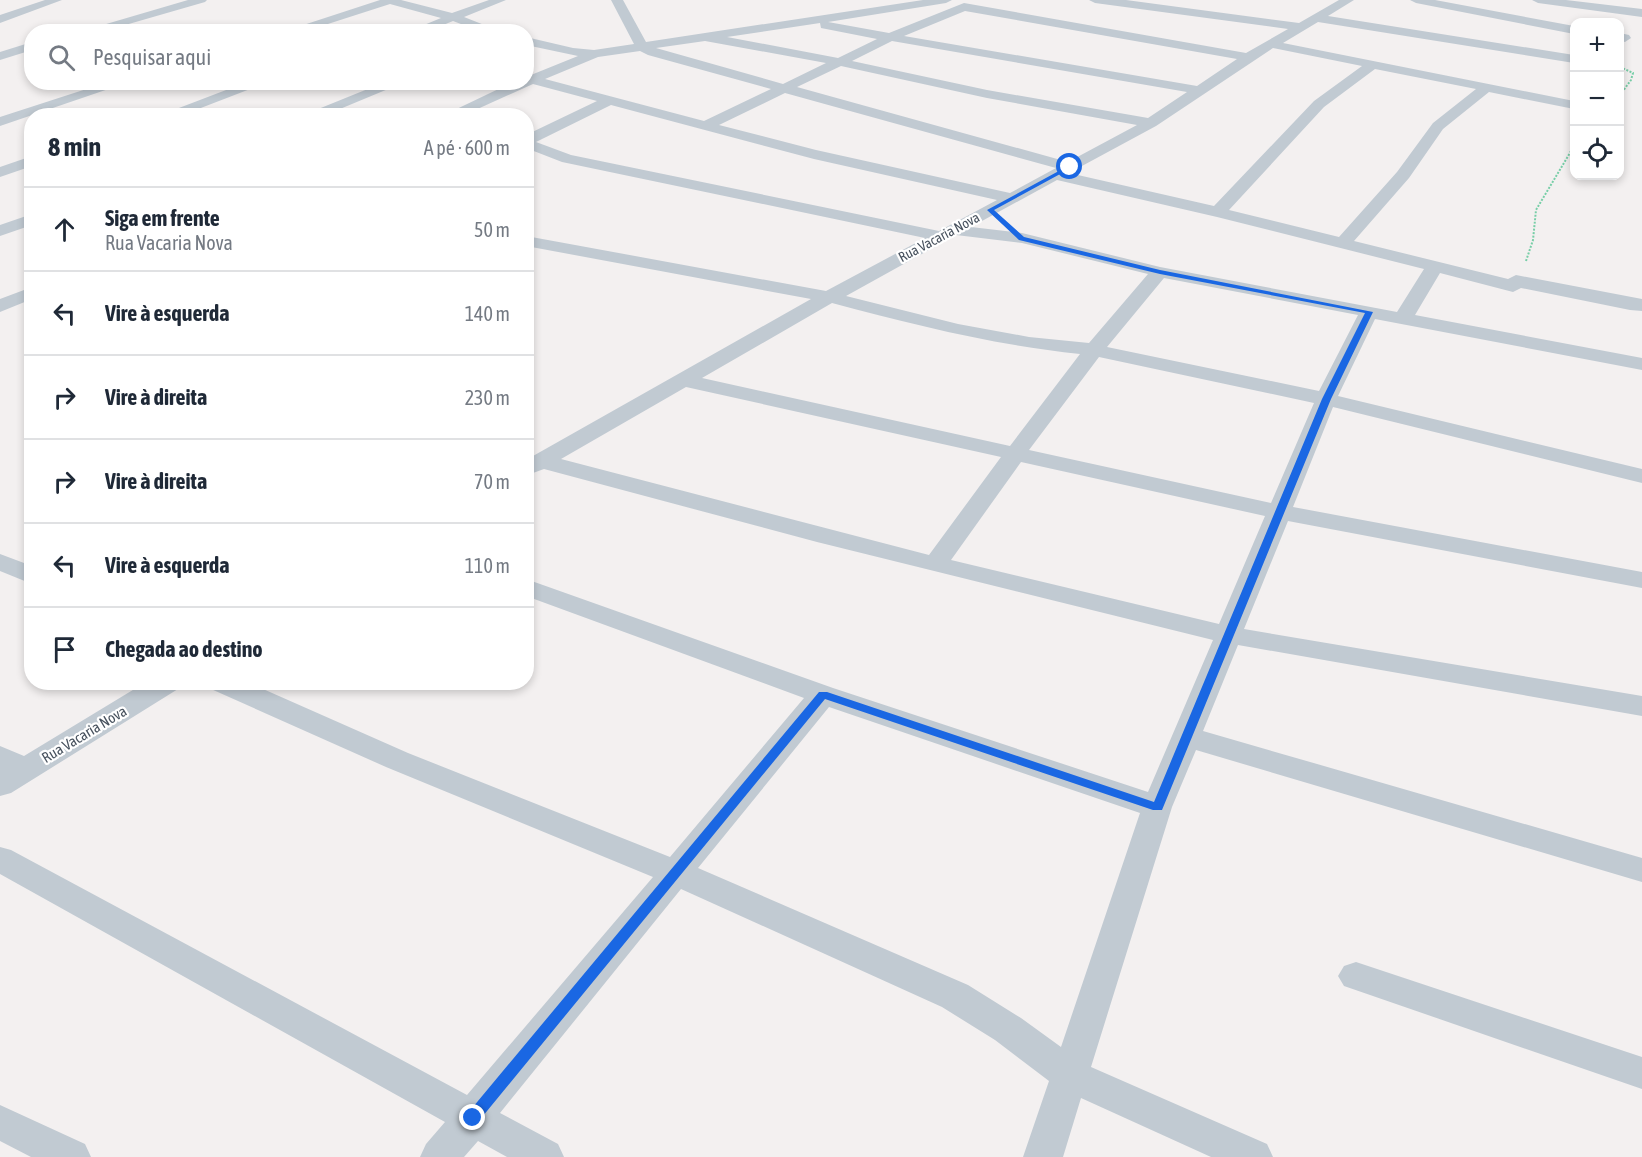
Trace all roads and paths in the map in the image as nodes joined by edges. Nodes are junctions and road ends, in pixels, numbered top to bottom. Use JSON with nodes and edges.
{"nodes":[{"id":1,"x":56,"y":0,"type":"edge"},
{"id":2,"x":159,"y":0,"type":"edge"},
{"id":3,"x":201,"y":0,"type":"edge"},
{"id":4,"x":390,"y":0,"type":"edge"},
{"id":5,"x":500,"y":0,"type":"edge"},
{"id":6,"x":617,"y":0,"type":"edge"},
{"id":7,"x":1095,"y":0,"type":"edge"},
{"id":8,"x":1416,"y":0,"type":"edge"},
{"id":9,"x":1538,"y":0,"type":"edge"},
{"id":10,"x":941,"y":1,"type":"edge"},
{"id":11,"x":1323,"y":1,"type":"edge"},
{"id":12,"x":1344,"y":2,"type":"edge"},
{"id":13,"x":181,"y":5,"type":"junction"},
{"id":14,"x":964,"y":7,"type":"junction"},
{"id":15,"x":1642,"y":13,"type":"edge"},
{"id":16,"x":452,"y":17,"type":"junction"},
{"id":17,"x":1316,"y":18,"type":"junction"},
{"id":18,"x":0,"y":19,"type":"edge"},
{"id":19,"x":807,"y":21,"type":"junction"},
{"id":20,"x":113,"y":24,"type":"edge"},
{"id":21,"x":314,"y":24,"type":"edge"},
{"id":22,"x":434,"y":24,"type":"edge"},
{"id":23,"x":473,"y":24,"type":"edge"},
{"id":24,"x":1300,"y":27,"type":"junction"},
{"id":25,"x":1570,"y":29,"type":"edge"},
{"id":26,"x":705,"y":37,"type":"junction"},
{"id":27,"x":891,"y":37,"type":"junction"},
{"id":28,"x":534,"y":43,"type":"edge"},
{"id":29,"x":1469,"y":43,"type":"junction"},
{"id":30,"x":1271,"y":44,"type":"junction"},
{"id":31,"x":642,"y":47,"type":"junction"},
{"id":32,"x":24,"y":48,"type":"edge"},
{"id":33,"x":595,"y":54,"type":"junction"},
{"id":34,"x":0,"y":56,"type":"edge"},
{"id":35,"x":1248,"y":57,"type":"junction"},
{"id":36,"x":1570,"y":58,"type":"edge"},
{"id":37,"x":840,"y":62,"type":"junction"},
{"id":38,"x":1374,"y":64,"type":"junction"},
{"id":39,"x":1624,"y":69,"type":"edge"},
{"id":40,"x":1426,"y":75,"type":"junction"},
{"id":41,"x":534,"y":79,"type":"edge"},
{"id":42,"x":534,"y":83,"type":"edge"},
{"id":43,"x":1487,"y":87,"type":"junction"},
{"id":44,"x":783,"y":88,"type":"junction"},
{"id":45,"x":99,"y":90,"type":"edge"},
{"id":46,"x":239,"y":90,"type":"edge"},
{"id":47,"x":378,"y":90,"type":"edge"},
{"id":48,"x":509,"y":90,"type":"edge"},
{"id":49,"x":1197,"y":90,"type":"junction"},
{"id":50,"x":1624,"y":90,"type":"edge"},
{"id":51,"x":612,"y":100,"type":"junction"},
{"id":52,"x":1570,"y":104,"type":"edge"},
{"id":53,"x":45,"y":108,"type":"edge"},
{"id":54,"x":188,"y":108,"type":"edge"},
{"id":55,"x":329,"y":108,"type":"edge"},
{"id":56,"x":468,"y":108,"type":"edge"},
{"id":57,"x":24,"y":115,"type":"edge"},
{"id":58,"x":0,"y":123,"type":"edge"},
{"id":59,"x":1151,"y":123,"type":"junction"},
{"id":60,"x":705,"y":126,"type":"junction"},
{"id":61,"x":21,"y":130,"type":"dead end"},
{"id":62,"x":534,"y":138,"type":"edge"},
{"id":63,"x":534,"y":145,"type":"edge"},
{"id":64,"x":1570,"y":154,"type":"edge"},
{"id":65,"x":24,"y":164,"type":"edge"},
{"id":66,"x":1062,"y":171,"type":"junction"},
{"id":67,"x":0,"y":172,"type":"edge"},
{"id":68,"x":1012,"y":198,"type":"junction"},
{"id":69,"x":990,"y":210,"type":"junction"},
{"id":70,"x":1218,"y":212,"type":"junction"},
{"id":71,"x":24,"y":222,"type":"edge"},
{"id":72,"x":0,"y":231,"type":"edge"},
{"id":73,"x":947,"y":233,"type":"junction"},
{"id":74,"x":1022,"y":238,"type":"junction"},
{"id":75,"x":534,"y":242,"type":"edge"},
{"id":76,"x":1343,"y":243,"type":"junction"},
{"id":77,"x":1435,"y":267,"type":"junction"},
{"id":78,"x":1160,"y":272,"type":"junction"},
{"id":79,"x":1515,"y":283,"type":"junction"},
{"id":80,"x":24,"y":296,"type":"edge"},
{"id":81,"x":829,"y":297,"type":"junction"},
{"id":82,"x":1642,"y":304,"type":"edge"},
{"id":83,"x":0,"y":306,"type":"edge"},
{"id":84,"x":1369,"y":312,"type":"junction"},
{"id":85,"x":1402,"y":318,"type":"junction"},
{"id":86,"x":1094,"y":351,"type":"junction"},
{"id":87,"x":1642,"y":364,"type":"edge"},
{"id":88,"x":682,"y":380,"type":"junction"},
{"id":89,"x":1326,"y":399,"type":"junction"},
{"id":90,"x":1014,"y":453,"type":"junction"},
{"id":91,"x":534,"y":466,"type":"edge"},
{"id":92,"x":1642,"y":476,"type":"edge"},
{"id":93,"x":1279,"y":512,"type":"junction"},
{"id":94,"x":0,"y":562,"type":"edge"},
{"id":95,"x":935,"y":564,"type":"junction"},
{"id":96,"x":24,"y":572,"type":"edge"},
{"id":97,"x":1642,"y":580,"type":"edge"},
{"id":98,"x":534,"y":590,"type":"edge"},
{"id":99,"x":1228,"y":634,"type":"junction"},
{"id":100,"x":153,"y":690,"type":"edge"},
{"id":101,"x":240,"y":690,"type":"edge"},
{"id":102,"x":823,"y":695,"type":"junction"},
{"id":103,"x":1642,"y":706,"type":"edge"},
{"id":104,"x":1187,"y":737,"type":"junction"},
{"id":105,"x":13,"y":763,"type":"edge"},
{"id":106,"x":0,"y":785,"type":"edge"},
{"id":107,"x":1157,"y":807,"type":"junction"},
{"id":108,"x":0,"y":859,"type":"edge"},
{"id":109,"x":1642,"y":870,"type":"edge"},
{"id":110,"x":675,"y":872,"type":"junction"},
{"id":111,"x":1356,"y":976,"type":"dead end"},
{"id":112,"x":1642,"y":1073,"type":"edge"},
{"id":113,"x":1070,"y":1075,"type":"junction"},
{"id":114,"x":473,"y":1118,"type":"junction"},
{"id":115,"x":0,"y":1122,"type":"edge"},
{"id":116,"x":71,"y":1157,"type":"edge"},
{"id":117,"x":440,"y":1157,"type":"edge"},
{"id":118,"x":544,"y":1157,"type":"edge"},
{"id":119,"x":1043,"y":1157,"type":"edge"},
{"id":120,"x":1252,"y":1157,"type":"edge"}],
"edges":[{"from":1,"to":18,"type":"street"},
{"from":2,"to":13,"type":"street"},
{"from":3,"to":13,"type":"street"},
{"from":4,"to":16,"type":"street"},
{"from":4,"to":21,"type":"street"},
{"from":5,"to":16,"type":"street"},
{"from":6,"to":31,"type":"street"},
{"from":7,"to":24,"type":"street"},
{"from":8,"to":25,"type":"street"},
{"from":9,"to":15,"type":"street"},
{"from":10,"to":14,"type":"street"},
{"from":10,"to":19,"type":"street"},
{"from":11,"to":12,"type":"street"},
{"from":12,"to":17,"type":"street","name":"Rua Vacaria Nova"},
{"from":13,"to":20,"type":"street"},
{"from":14,"to":27,"type":"street"},
{"from":14,"to":35,"type":"street"},
{"from":16,"to":22,"type":"street"},
{"from":16,"to":23,"type":"street"},
{"from":17,"to":24,"type":"street","name":"Rua Vacaria Nova"},
{"from":17,"to":29,"type":"street"},
{"from":19,"to":26,"type":"street"},
{"from":19,"to":27,"type":"street"},
{"from":24,"to":30,"type":"street","name":"Rua Vacaria Nova"},
{"from":26,"to":31,"type":"street"},
{"from":26,"to":37,"type":"street"},
{"from":27,"to":37,"type":"street"},
{"from":27,"to":49,"type":"street"},
{"from":28,"to":33,"type":"street"},
{"from":29,"to":36,"type":"street"},
{"from":29,"to":40,"type":"street"},
{"from":30,"to":35,"type":"street","name":"Rua Vacaria Nova"},
{"from":30,"to":38,"type":"street"},
{"from":31,"to":33,"type":"street"},
{"from":31,"to":44,"type":"street"},
{"from":32,"to":34,"type":"street"},
{"from":33,"to":41,"type":"street"},
{"from":35,"to":49,"type":"street","name":"Rua Vacaria Nova"},
{"from":37,"to":44,"type":"street"},
{"from":37,"to":59,"type":"street"},
{"from":38,"to":40,"type":"street"},
{"from":38,"to":70,"type":"street"},
{"from":39,"to":50,"type":"path"},
{"from":40,"to":43,"type":"street"},
{"from":42,"to":51,"type":"street"},
{"from":43,"to":52,"type":"street"},
{"from":43,"to":76,"type":"street"},
{"from":44,"to":60,"type":"street"},
{"from":44,"to":66,"type":"street"},
{"from":45,"to":53,"type":"street"},
{"from":46,"to":54,"type":"street"},
{"from":47,"to":55,"type":"street"},
{"from":48,"to":56,"type":"street"},
{"from":49,"to":59,"type":"street","name":"Rua Vacaria Nova"},
{"from":51,"to":60,"type":"street"},
{"from":51,"to":62,"type":"street"},
{"from":57,"to":58,"type":"street"},
{"from":58,"to":61,"type":"street"},
{"from":59,"to":66,"type":"street","name":"Rua Vacaria Nova"},
{"from":60,"to":68,"type":"street"},
{"from":63,"to":73,"type":"street"},
{"from":64,"to":79,"type":"path"},
{"from":65,"to":67,"type":"street"},
{"from":66,"to":68,"type":"street","name":"Rua Vacaria Nova"},
{"from":66,"to":70,"type":"street"},
{"from":68,"to":69,"type":"street","name":"Rua Vacaria Nova"},
{"from":69,"to":73,"type":"street","name":"Rua Vacaria Nova"},
{"from":69,"to":74,"type":"street"},
{"from":70,"to":76,"type":"street"},
{"from":71,"to":72,"type":"street"},
{"from":73,"to":74,"type":"street"},
{"from":73,"to":81,"type":"street","name":"Rua Vacaria Nova"},
{"from":74,"to":78,"type":"street"},
{"from":75,"to":81,"type":"street"},
{"from":76,"to":77,"type":"street"},
{"from":77,"to":79,"type":"street"},
{"from":77,"to":85,"type":"street"},
{"from":78,"to":84,"type":"street"},
{"from":78,"to":86,"type":"street"},
{"from":79,"to":82,"type":"street"},
{"from":80,"to":83,"type":"street"},
{"from":81,"to":86,"type":"street"},
{"from":81,"to":88,"type":"street","name":"Rua Vacaria Nova"},
{"from":84,"to":85,"type":"street"},
{"from":84,"to":89,"type":"street"},
{"from":85,"to":87,"type":"street"},
{"from":86,"to":89,"type":"street"},
{"from":86,"to":90,"type":"street"},
{"from":88,"to":90,"type":"street"},
{"from":88,"to":91,"type":"street","name":"Rua Vacaria Nova"},
{"from":89,"to":92,"type":"street"},
{"from":89,"to":93,"type":"street"},
{"from":90,"to":93,"type":"street"},
{"from":90,"to":95,"type":"street"},
{"from":91,"to":95,"type":"street"},
{"from":93,"to":97,"type":"street"},
{"from":93,"to":99,"type":"street"},
{"from":94,"to":96,"type":"street"},
{"from":95,"to":99,"type":"street"},
{"from":98,"to":102,"type":"street"},
{"from":99,"to":103,"type":"street"},
{"from":99,"to":104,"type":"street"},
{"from":100,"to":105,"type":"street","name":"Rua Vacaria Nova"},
{"from":101,"to":110,"type":"street"},
{"from":102,"to":107,"type":"street"},
{"from":102,"to":110,"type":"street"},
{"from":104,"to":107,"type":"street"},
{"from":104,"to":109,"type":"street"},
{"from":105,"to":106,"type":"street","name":"Rua Vacaria Nova"},
{"from":107,"to":113,"type":"street"},
{"from":108,"to":114,"type":"street"},
{"from":110,"to":113,"type":"street"},
{"from":110,"to":114,"type":"street"},
{"from":111,"to":112,"type":"street"},
{"from":113,"to":119,"type":"street"},
{"from":113,"to":120,"type":"street"},
{"from":114,"to":117,"type":"street"},
{"from":114,"to":118,"type":"street"},
{"from":115,"to":116,"type":"street"}]}
